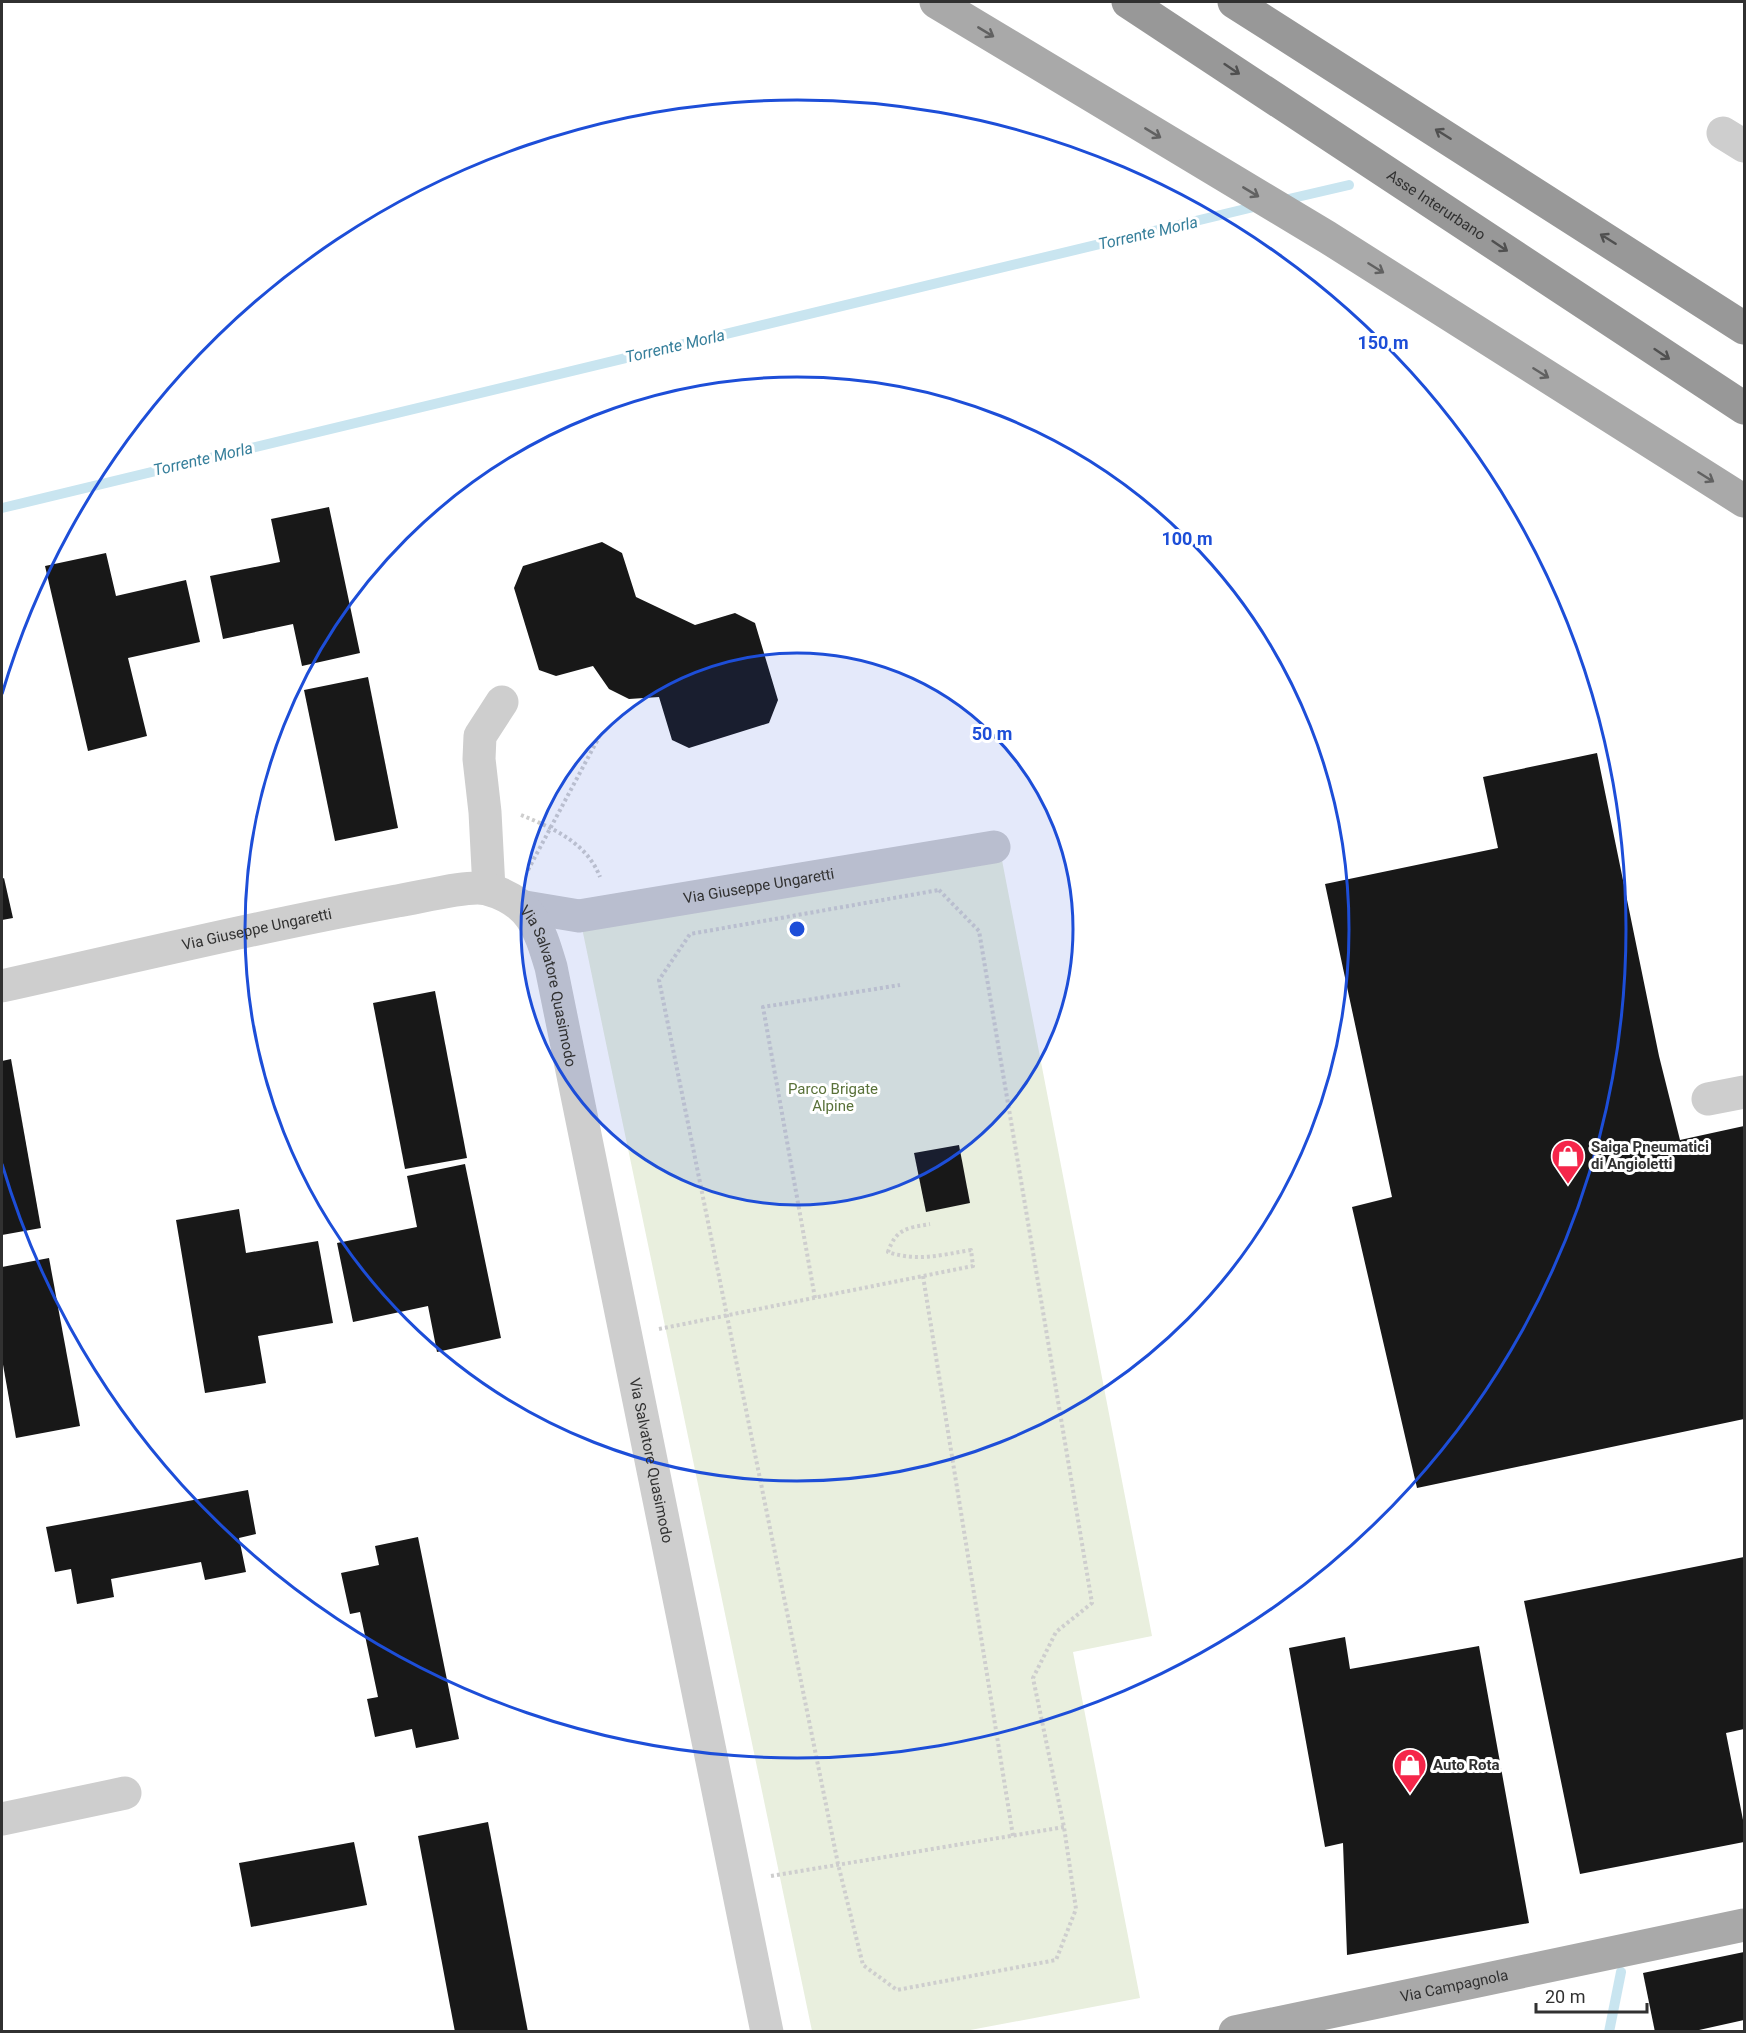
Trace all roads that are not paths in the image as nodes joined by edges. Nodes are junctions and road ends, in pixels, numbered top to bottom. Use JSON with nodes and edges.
{"nodes":[{"id":1,"x":936,"y":2,"type":"edge"},
{"id":2,"x":1108,"y":2,"type":"edge"},
{"id":3,"x":1128,"y":2,"type":"edge"},
{"id":4,"x":1234,"y":2,"type":"edge"},
{"id":5,"x":1184,"y":36,"type":"junction"},
{"id":6,"x":1644,"y":261,"type":"junction"},
{"id":7,"x":1744,"y":304,"type":"edge"},
{"id":8,"x":1744,"y":328,"type":"edge"},
{"id":9,"x":1744,"y":408,"type":"edge"},
{"id":10,"x":1744,"y":501,"type":"edge"},
{"id":11,"x":502,"y":702,"type":"dead end"},
{"id":12,"x":994,"y":847,"type":"dead end"},
{"id":13,"x":509,"y":899,"type":"junction"},
{"id":14,"x":2,"y":986,"type":"edge"},
{"id":15,"x":1744,"y":1092,"type":"edge"},
{"id":16,"x":1708,"y":1099,"type":"dead end"},
{"id":17,"x":125,"y":1793,"type":"dead end"},
{"id":18,"x":2,"y":1819,"type":"edge"},
{"id":19,"x":1744,"y":1925,"type":"edge"},
{"id":20,"x":1363,"y":2006,"type":"junction"},
{"id":21,"x":767,"y":2031,"type":"edge"},
{"id":22,"x":1235,"y":2031,"type":"edge"},
{"id":23,"x":1334,"y":2031,"type":"edge"}],
"edges":[{"from":1,"to":10,"type":"main road","one_way":true},
{"from":2,"to":5,"type":"highway"},
{"from":3,"to":5,"type":"highway","name":"Asse Interurbano"},
{"from":6,"to":4,"type":"highway","one_way":true},
{"from":5,"to":9,"type":"highway","name":"Asse Interurbano","one_way":true},
{"from":6,"to":7,"type":"highway"},
{"from":6,"to":8,"type":"highway"},
{"from":11,"to":13,"type":"street"},
{"from":12,"to":13,"type":"street","name":"Via Giuseppe Ungaretti"},
{"from":13,"to":14,"type":"street","name":"Via Giuseppe Ungaretti"},
{"from":13,"to":21,"type":"street","name":"Via Salvatore Quasimodo"},
{"from":15,"to":16,"type":"street"},
{"from":17,"to":18,"type":"street"},
{"from":19,"to":20,"type":"main road","name":"Via Campagnola"},
{"from":20,"to":22,"type":"main road","name":"Via Campagnola"},
{"from":20,"to":23,"type":"main road"}]}
